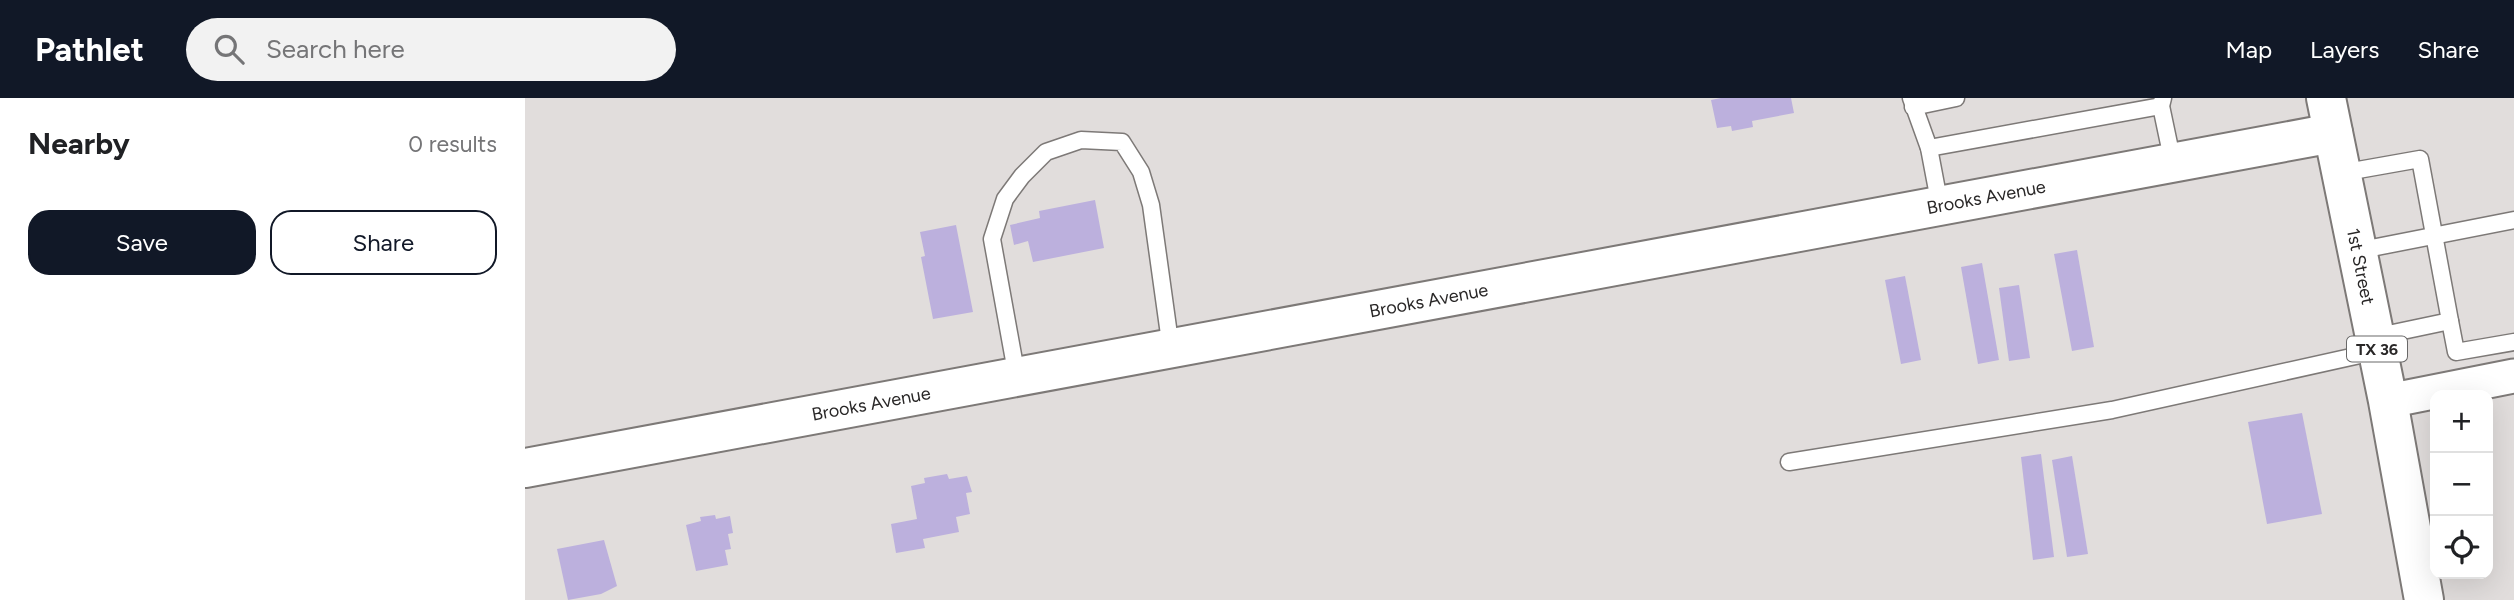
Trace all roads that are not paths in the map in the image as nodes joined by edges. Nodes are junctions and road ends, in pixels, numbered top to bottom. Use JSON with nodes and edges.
{"nodes":[{"id":1,"x":1956,"y":98,"type":"edge"},
{"id":2,"x":1912,"y":102,"type":"edge"},
{"id":3,"x":2162,"y":102,"type":"edge"},
{"id":4,"x":2329,"y":116,"type":"edge"},
{"id":5,"x":1929,"y":148,"type":"junction"},
{"id":6,"x":2173,"y":163,"type":"junction"},
{"id":7,"x":2341,"y":173,"type":"junction"},
{"id":8,"x":1940,"y":206,"type":"junction"},
{"id":9,"x":2514,"y":220,"type":"edge"},
{"id":10,"x":2434,"y":236,"type":"junction"},
{"id":11,"x":2356,"y":251,"type":"junction"},
{"id":12,"x":2450,"y":321,"type":"junction"},
{"id":13,"x":2514,"y":342,"type":"edge"},
{"id":14,"x":2376,"y":344,"type":"junction"},
{"id":15,"x":1171,"y":349,"type":"junction"},
{"id":16,"x":2514,"y":376,"type":"edge"},
{"id":17,"x":1017,"y":377,"type":"junction"},
{"id":18,"x":2388,"y":401,"type":"junction"},
{"id":19,"x":1789,"y":462,"type":"dead end"},
{"id":20,"x":525,"y":468,"type":"edge"},
{"id":21,"x":2424,"y":600,"type":"edge"}],
"edges":[{"from":1,"to":2,"type":"lane"},
{"from":2,"to":5,"type":"lane"},
{"from":3,"to":5,"type":"lane"},
{"from":3,"to":6,"type":"lane"},
{"from":4,"to":6,"type":"street","name":"Brooks Avenue"},
{"from":4,"to":7,"type":"street","name":"1st Street","number":"TX 36"},
{"from":5,"to":8,"type":"lane"},
{"from":6,"to":8,"type":"street","name":"Brooks Avenue"},
{"from":7,"to":10,"type":"lane"},
{"from":7,"to":11,"type":"street","name":"1st Street","number":"TX 36"},
{"from":8,"to":15,"type":"street","name":"Brooks Avenue"},
{"from":9,"to":10,"type":"lane"},
{"from":10,"to":11,"type":"lane"},
{"from":10,"to":12,"type":"lane"},
{"from":11,"to":14,"type":"street","name":"1st Street","number":"TX 36"},
{"from":12,"to":13,"type":"lane"},
{"from":12,"to":14,"type":"lane"},
{"from":14,"to":18,"type":"street","name":"1st Street","number":"TX 36"},
{"from":14,"to":19,"type":"lane"},
{"from":15,"to":17,"type":"street","name":"Brooks Avenue"},
{"from":15,"to":17,"type":"lane"},
{"from":16,"to":18,"type":"street"},
{"from":17,"to":20,"type":"street","name":"Brooks Avenue"},
{"from":18,"to":21,"type":"street","name":"1st Street","number":"TX 36"}]}
